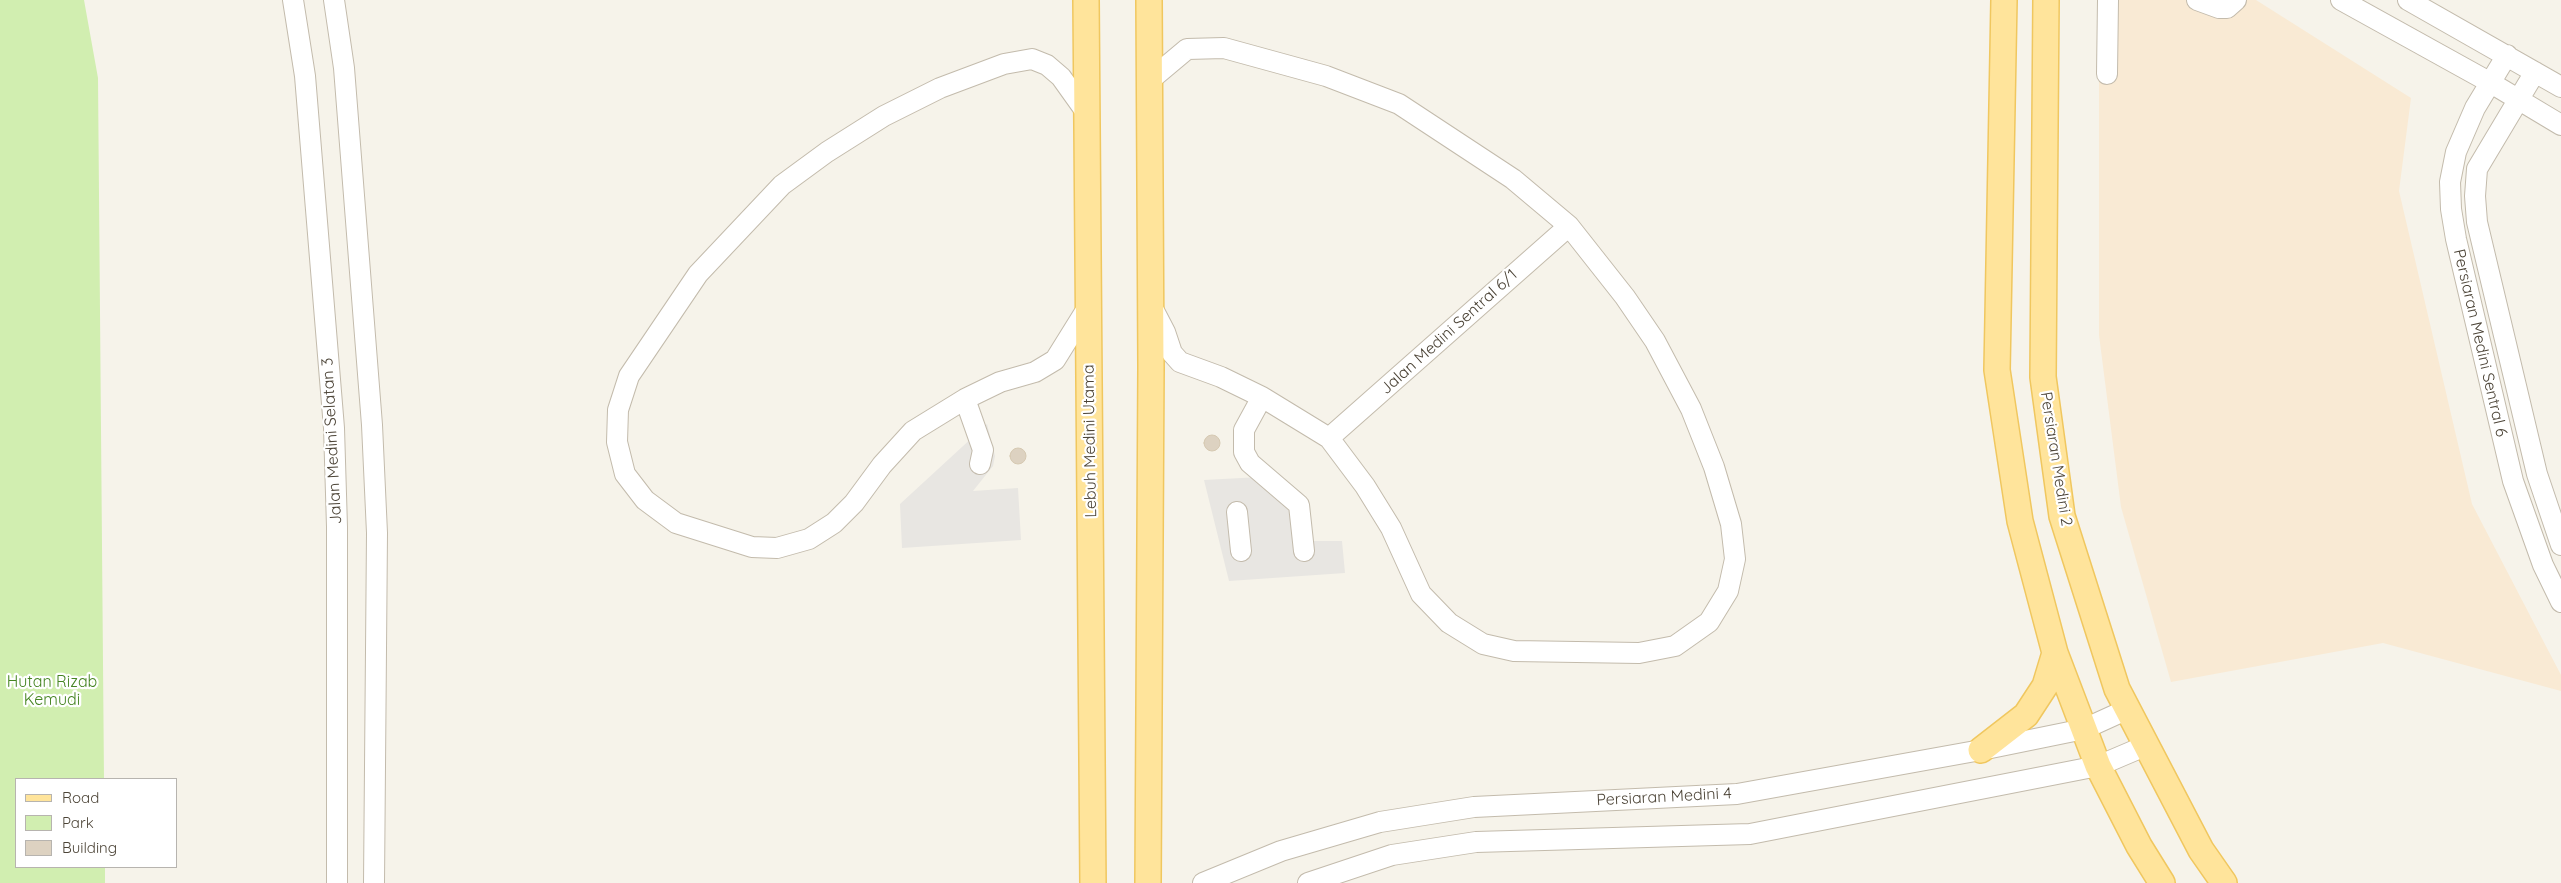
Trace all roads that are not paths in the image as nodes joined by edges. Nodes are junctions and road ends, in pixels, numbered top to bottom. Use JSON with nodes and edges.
{"nodes":[{"id":1,"x":293,"y":0,"type":"edge"},
{"id":2,"x":334,"y":0,"type":"edge"},
{"id":3,"x":1086,"y":0,"type":"edge"},
{"id":4,"x":1149,"y":0,"type":"edge"},
{"id":5,"x":2004,"y":0,"type":"edge"},
{"id":6,"x":2046,"y":0,"type":"edge"},
{"id":7,"x":2108,"y":0,"type":"edge"},
{"id":8,"x":2197,"y":0,"type":"edge"},
{"id":9,"x":2236,"y":0,"type":"edge"},
{"id":10,"x":2341,"y":0,"type":"edge"},
{"id":11,"x":2408,"y":0,"type":"edge"},
{"id":12,"x":2507,"y":55,"type":"junction"},
{"id":13,"x":2535,"y":72,"type":"junction"},
{"id":14,"x":2107,"y":74,"type":"dead end"},
{"id":15,"x":1150,"y":80,"type":"junction"},
{"id":16,"x":2491,"y":83,"type":"junction"},
{"id":17,"x":2561,"y":87,"type":"edge"},
{"id":18,"x":2517,"y":99,"type":"junction"},
{"id":19,"x":1086,"y":112,"type":"junction"},
{"id":20,"x":2561,"y":125,"type":"edge"},
{"id":21,"x":1569,"y":226,"type":"junction"},
{"id":22,"x":1151,"y":303,"type":"junction"},
{"id":23,"x":1088,"y":307,"type":"junction"},
{"id":24,"x":2499,"y":316,"type":"junction"},
{"id":25,"x":2475,"y":322,"type":"junction"},
{"id":26,"x":1262,"y":397,"type":"junction"},
{"id":27,"x":965,"y":399,"type":"junction"},
{"id":28,"x":1329,"y":438,"type":"junction"},
{"id":29,"x":980,"y":464,"type":"dead end"},
{"id":30,"x":2548,"y":511,"type":"junction"},
{"id":31,"x":1237,"y":512,"type":"dead end"},
{"id":32,"x":2526,"y":518,"type":"junction"},
{"id":33,"x":2561,"y":545,"type":"edge"},
{"id":34,"x":1240,"y":551,"type":"dead end"},
{"id":35,"x":1304,"y":551,"type":"dead end"},
{"id":36,"x":2561,"y":602,"type":"edge"},
{"id":37,"x":2055,"y":653,"type":"junction"},
{"id":38,"x":2128,"y":709,"type":"junction"},
{"id":39,"x":2084,"y":729,"type":"junction"},
{"id":40,"x":2145,"y":746,"type":"junction"},
{"id":41,"x":1980,"y":750,"type":"junction"},
{"id":42,"x":2098,"y":766,"type":"junction"},
{"id":43,"x":337,"y":883,"type":"edge"},
{"id":44,"x":374,"y":883,"type":"edge"},
{"id":45,"x":1094,"y":883,"type":"edge"},
{"id":46,"x":1148,"y":883,"type":"edge"},
{"id":47,"x":1203,"y":883,"type":"edge"},
{"id":48,"x":1308,"y":883,"type":"edge"},
{"id":49,"x":2162,"y":883,"type":"edge"},
{"id":50,"x":2224,"y":883,"type":"edge"}],
"edges":[{"from":1,"to":43,"type":"street","name":"Jalan Medini Selatan 3"},
{"from":2,"to":44,"type":"street"},
{"from":3,"to":19,"type":"main road","name":"Lebuh Medini Utama"},
{"from":4,"to":15,"type":"main road"},
{"from":5,"to":37,"type":"main road"},
{"from":6,"to":38,"type":"main road","name":"Persiaran Medini 2"},
{"from":7,"to":14,"type":"street"},
{"from":8,"to":9,"type":"street"},
{"from":10,"to":16,"type":"street"},
{"from":11,"to":12,"type":"street"},
{"from":12,"to":13,"type":"street"},
{"from":12,"to":16,"type":"street","name":"Persiaran Medini Sentral 6"},
{"from":13,"to":17,"type":"street"},
{"from":13,"to":18,"type":"street","name":"Persiaran Medini Sentral 6"},
{"from":15,"to":21,"type":"street"},
{"from":15,"to":22,"type":"main road"},
{"from":16,"to":18,"type":"street"},
{"from":16,"to":25,"type":"street","name":"Persiaran Medini Sentral 6"},
{"from":18,"to":20,"type":"street"},
{"from":18,"to":24,"type":"street","name":"Persiaran Medini Sentral 6"},
{"from":19,"to":23,"type":"main road","name":"Lebuh Medini Utama"},
{"from":19,"to":27,"type":"street"},
{"from":21,"to":28,"type":"street","name":"Jalan Medini Sentral 6/1"},
{"from":21,"to":28,"type":"street"},
{"from":22,"to":26,"type":"street"},
{"from":22,"to":46,"type":"main road"},
{"from":23,"to":27,"type":"street"},
{"from":23,"to":45,"type":"main road","name":"Lebuh Medini Utama"},
{"from":24,"to":25,"type":"street"},
{"from":24,"to":30,"type":"street","name":"Persiaran Medini Sentral 6"},
{"from":25,"to":32,"type":"street","name":"Persiaran Medini Sentral 6"},
{"from":26,"to":28,"type":"street"},
{"from":26,"to":35,"type":"street"},
{"from":27,"to":29,"type":"street"},
{"from":30,"to":32,"type":"street"},
{"from":30,"to":33,"type":"street","name":"Persiaran Medini Sentral 6"},
{"from":31,"to":34,"type":"street"},
{"from":32,"to":36,"type":"street","name":"Persiaran Medini Sentral 6"},
{"from":37,"to":39,"type":"main road"},
{"from":37,"to":41,"type":"main road"},
{"from":38,"to":39,"type":"street","name":"Persiaran Medini 4"},
{"from":38,"to":40,"type":"main road","name":"Persiaran Medini 2"},
{"from":39,"to":41,"type":"street","name":"Persiaran Medini 4"},
{"from":39,"to":42,"type":"main road"},
{"from":40,"to":42,"type":"street"},
{"from":40,"to":50,"type":"main road","name":"Persiaran Medini 2"},
{"from":41,"to":47,"type":"street","name":"Persiaran Medini 4"},
{"from":42,"to":48,"type":"street"},
{"from":42,"to":49,"type":"main road"}]}
